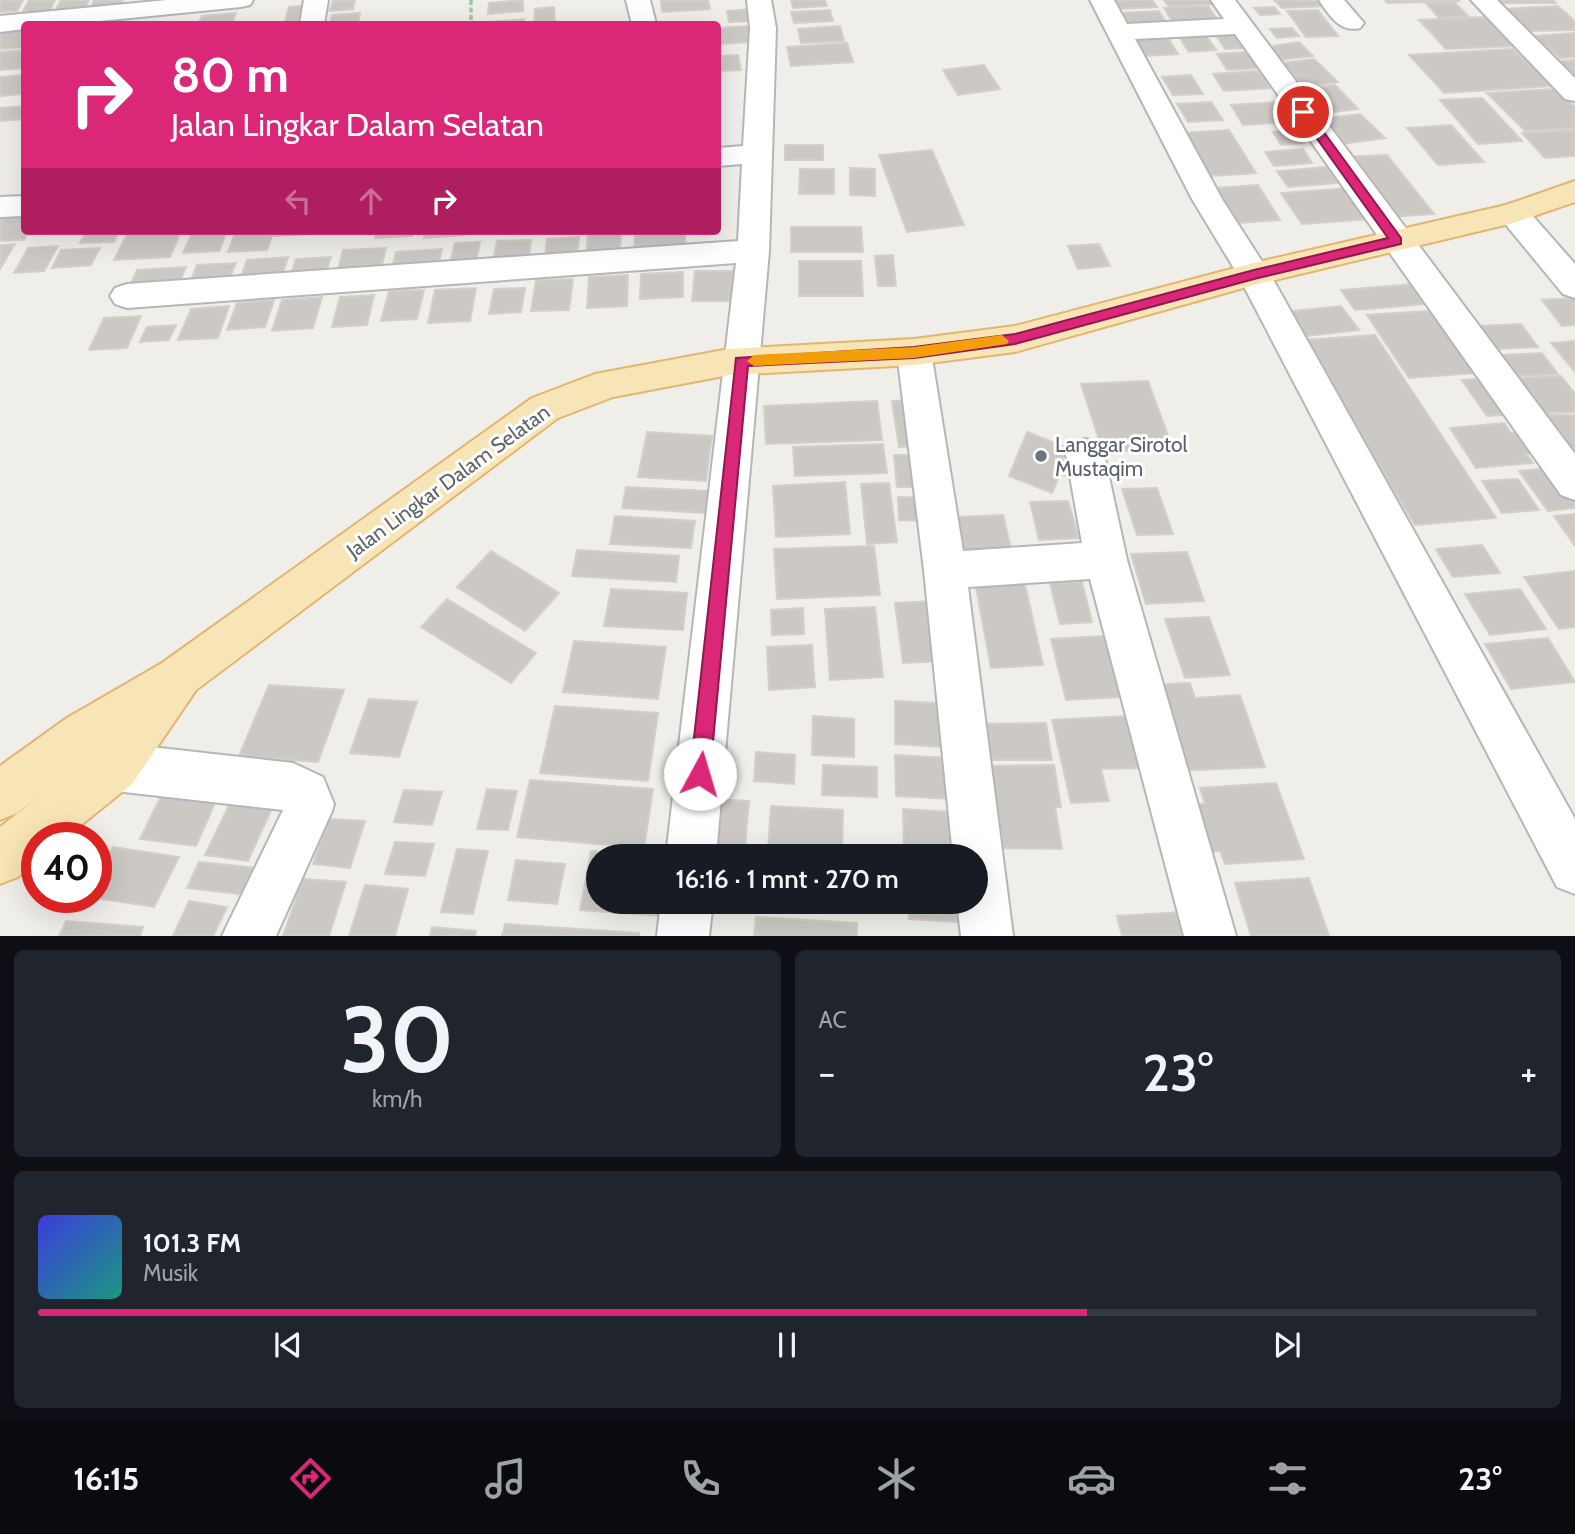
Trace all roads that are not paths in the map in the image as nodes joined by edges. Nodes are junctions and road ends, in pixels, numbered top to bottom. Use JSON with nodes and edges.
{"nodes":[{"id":1,"x":241,"y":0,"type":"edge"},
{"id":2,"x":316,"y":0,"type":"edge"},
{"id":3,"x":638,"y":0,"type":"edge"},
{"id":4,"x":759,"y":0,"type":"edge"},
{"id":5,"x":1102,"y":0,"type":"edge"},
{"id":6,"x":1223,"y":0,"type":"edge"},
{"id":7,"x":1331,"y":0,"type":"edge"},
{"id":8,"x":1483,"y":0,"type":"edge"},
{"id":9,"x":153,"y":17,"type":"edge"},
{"id":10,"x":66,"y":21,"type":"edge"},
{"id":11,"x":312,"y":21,"type":"edge"},
{"id":12,"x":643,"y":21,"type":"edge"},
{"id":13,"x":21,"y":23,"type":"edge"},
{"id":14,"x":1351,"y":23,"type":"dead end"},
{"id":15,"x":0,"y":24,"type":"edge"},
{"id":16,"x":1241,"y":26,"type":"junction"},
{"id":17,"x":1118,"y":32,"type":"junction"},
{"id":18,"x":1575,"y":93,"type":"edge"},
{"id":19,"x":759,"y":154,"type":"junction"},
{"id":20,"x":721,"y":157,"type":"edge"},
{"id":21,"x":1575,"y":191,"type":"edge"},
{"id":22,"x":21,"y":206,"type":"edge"},
{"id":23,"x":0,"y":207,"type":"edge"},
{"id":24,"x":1513,"y":213,"type":"junction"},
{"id":25,"x":1397,"y":241,"type":"junction"},
{"id":26,"x":753,"y":251,"type":"junction"},
{"id":27,"x":1254,"y":274,"type":"junction"},
{"id":28,"x":1575,"y":286,"type":"edge"},
{"id":29,"x":127,"y":296,"type":"dead end"},
{"id":30,"x":914,"y":352,"type":"junction"},
{"id":31,"x":742,"y":361,"type":"junction"},
{"id":32,"x":1085,"y":454,"type":"dead end"},
{"id":33,"x":1575,"y":484,"type":"edge"},
{"id":34,"x":1106,"y":560,"type":"junction"},
{"id":35,"x":945,"y":570,"type":"junction"},
{"id":36,"x":99,"y":750,"type":"junction"},
{"id":37,"x":0,"y":796,"type":"edge"},
{"id":38,"x":692,"y":844,"type":"edge"},
{"id":39,"x":0,"y":859,"type":"edge"},
{"id":40,"x":1575,"y":869,"type":"edge"},
{"id":41,"x":686,"y":914,"type":"edge"},
{"id":42,"x":248,"y":936,"type":"edge"},
{"id":43,"x":683,"y":936,"type":"edge"},
{"id":44,"x":987,"y":936,"type":"edge"},
{"id":45,"x":1210,"y":936,"type":"edge"}],
"edges":[{"from":1,"to":9,"type":"street"},
{"from":2,"to":11,"type":"street"},
{"from":3,"to":12,"type":"street"},
{"from":4,"to":19,"type":"street"},
{"from":5,"to":17,"type":"street"},
{"from":6,"to":16,"type":"street"},
{"from":7,"to":14,"type":"street"},
{"from":8,"to":18,"type":"street"},
{"from":9,"to":10,"type":"street"},
{"from":13,"to":15,"type":"street"},
{"from":16,"to":17,"type":"street"},
{"from":16,"to":25,"type":"street"},
{"from":17,"to":27,"type":"street"},
{"from":19,"to":20,"type":"street"},
{"from":19,"to":26,"type":"street"},
{"from":21,"to":24,"type":"main road","name":"Jalan Lingkar Dalam Selatan"},
{"from":22,"to":23,"type":"street"},
{"from":24,"to":25,"type":"main road","name":"Jalan Lingkar Dalam Selatan"},
{"from":24,"to":28,"type":"street"},
{"from":25,"to":27,"type":"main road","name":"Jalan Lingkar Dalam Selatan"},
{"from":25,"to":33,"type":"street"},
{"from":26,"to":29,"type":"street"},
{"from":26,"to":31,"type":"street"},
{"from":27,"to":30,"type":"main road","name":"Jalan Lingkar Dalam Selatan"},
{"from":27,"to":40,"type":"street"},
{"from":30,"to":31,"type":"main road","name":"Jalan Lingkar Dalam Selatan"},
{"from":30,"to":35,"type":"street"},
{"from":31,"to":36,"type":"main road","name":"Jalan Lingkar Dalam Selatan"},
{"from":31,"to":38,"type":"street"},
{"from":32,"to":34,"type":"street"},
{"from":34,"to":35,"type":"street"},
{"from":34,"to":45,"type":"street"},
{"from":35,"to":44,"type":"street"},
{"from":36,"to":37,"type":"main road","name":"Jalan Lingkar Dalam Selatan"},
{"from":36,"to":39,"type":"main road","name":"Jalan Lingkar Dalam Selatan"},
{"from":36,"to":42,"type":"street"},
{"from":41,"to":43,"type":"street"}]}
